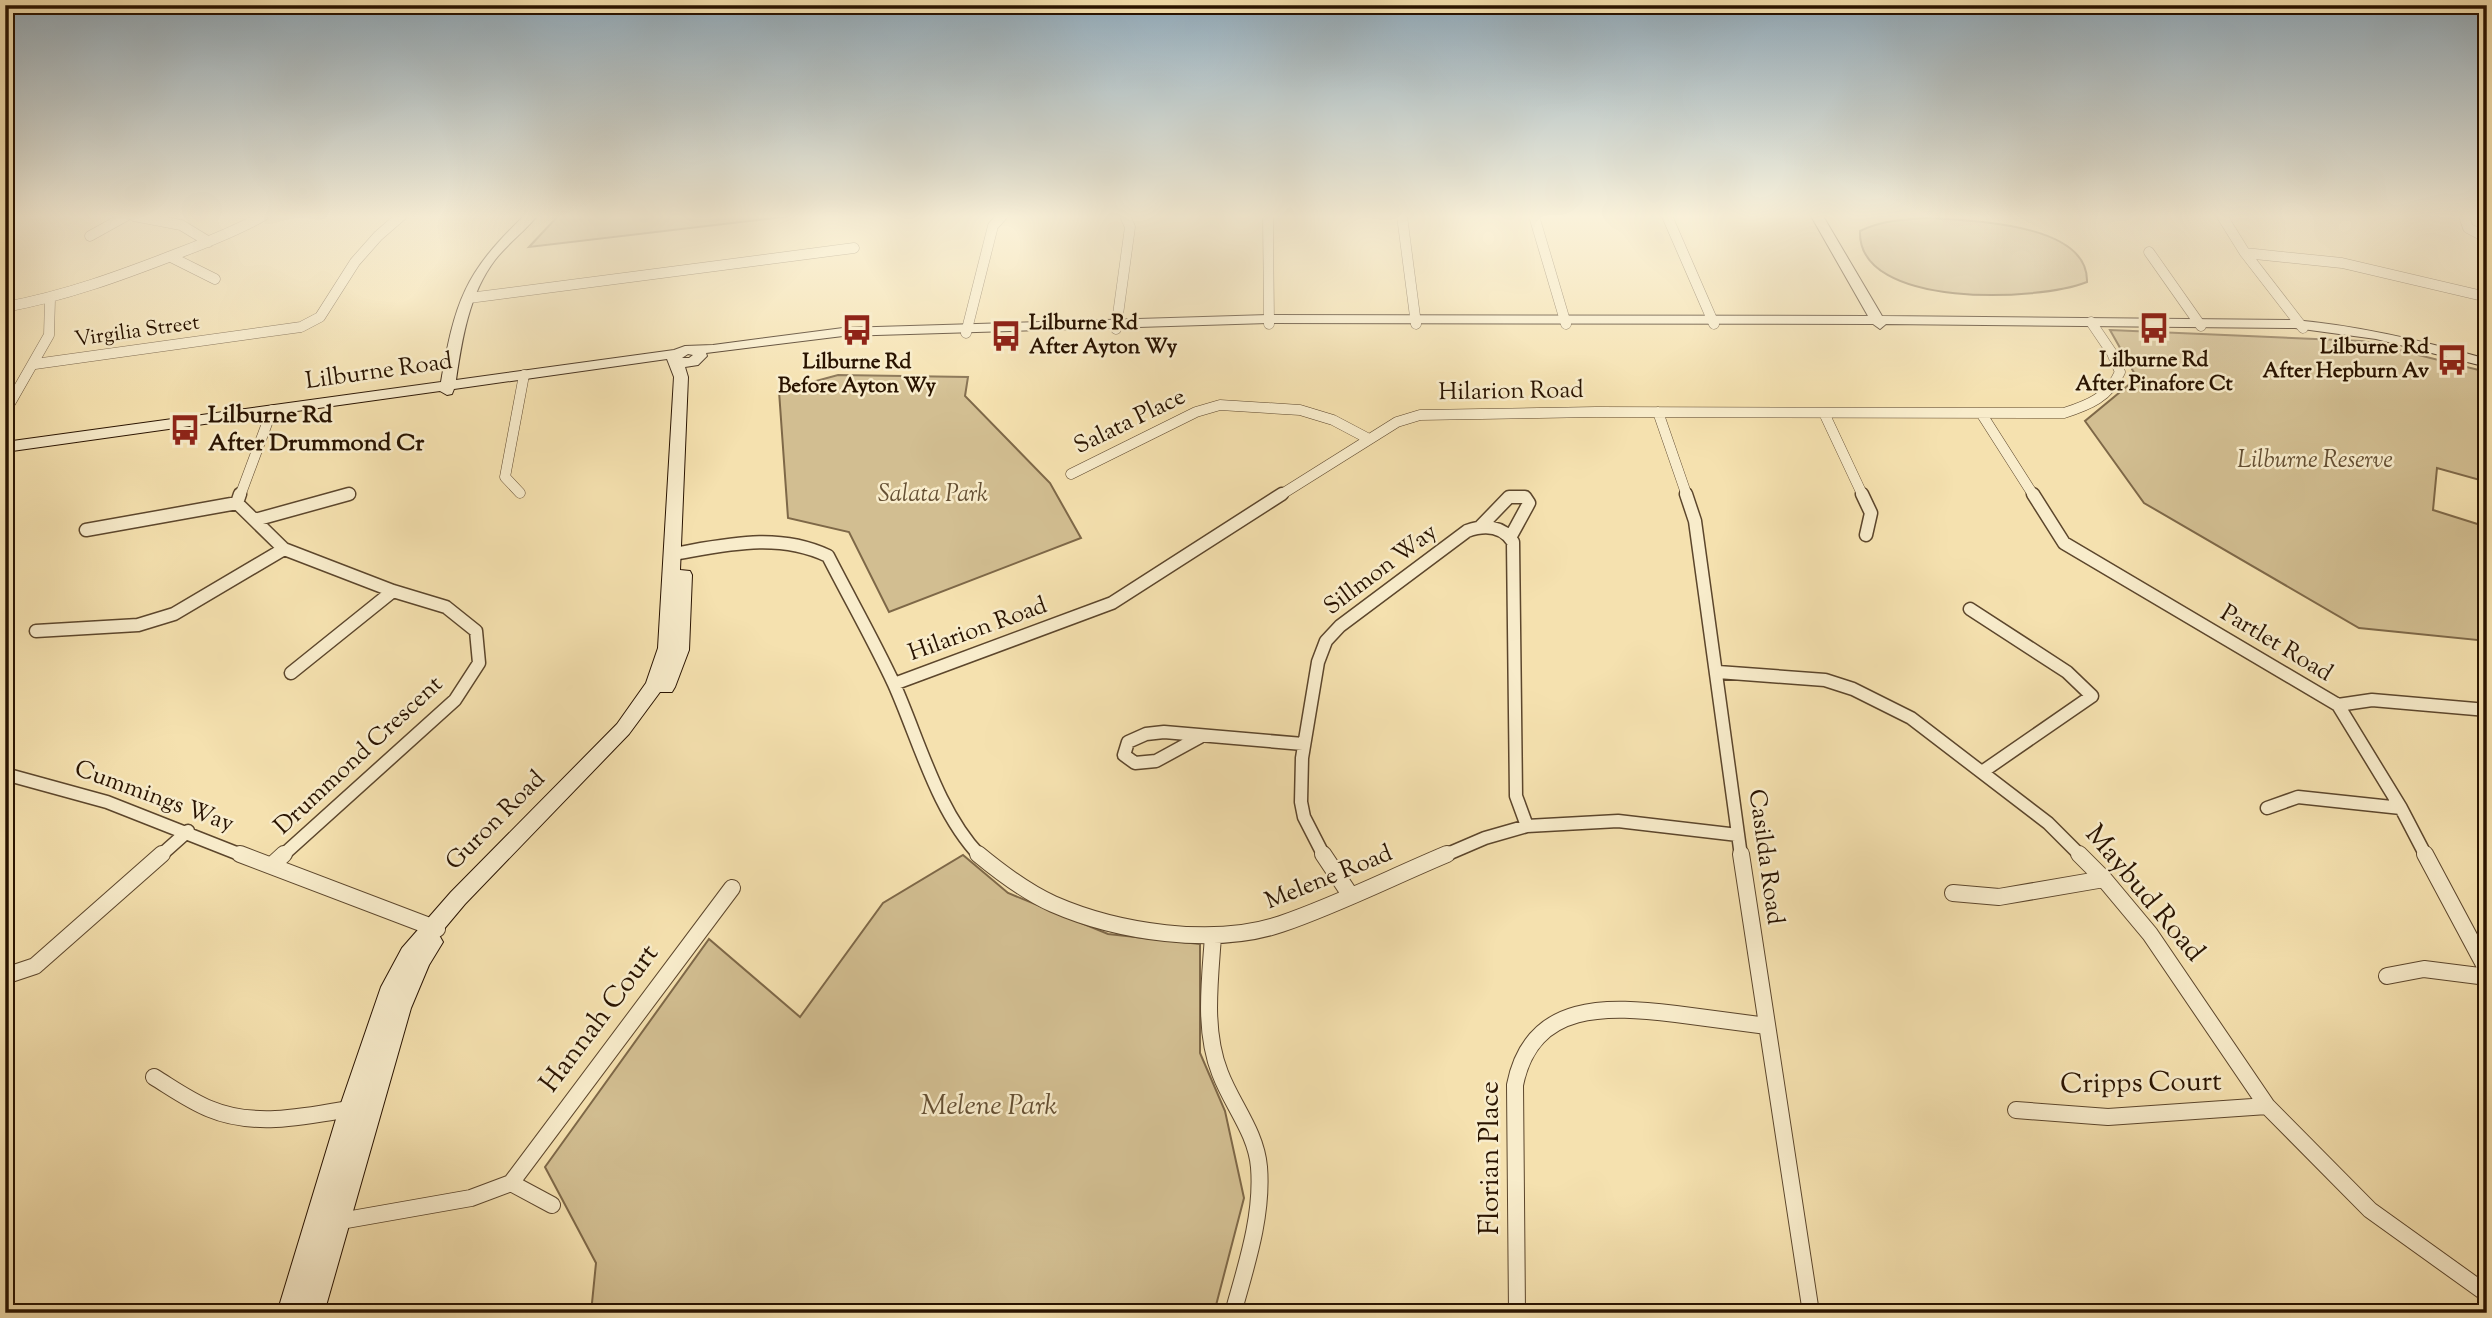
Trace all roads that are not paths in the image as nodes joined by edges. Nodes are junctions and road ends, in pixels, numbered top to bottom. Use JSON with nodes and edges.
{"nodes":[{"id":1,"x":118,"y":278,"type":"edge"},
{"id":2,"x":212,"y":278,"type":"edge"},
{"id":3,"x":345,"y":278,"type":"edge"},
{"id":4,"x":476,"y":278,"type":"edge"},
{"id":5,"x":627,"y":278,"type":"edge"},
{"id":6,"x":980,"y":278,"type":"edge"},
{"id":7,"x":1123,"y":278,"type":"edge"},
{"id":8,"x":1268,"y":278,"type":"edge"},
{"id":9,"x":1410,"y":278,"type":"edge"},
{"id":10,"x":1552,"y":278,"type":"edge"},
{"id":11,"x":1694,"y":278,"type":"edge"},
{"id":12,"x":1846,"y":278,"type":"edge"},
{"id":13,"x":1850,"y":278,"type":"edge"},
{"id":14,"x":2167,"y":278,"type":"edge"},
{"id":15,"x":2264,"y":278,"type":"edge"},
{"id":16,"x":2404,"y":278,"type":"edge"},
{"id":17,"x":215,"y":279,"type":"dead end"},
{"id":18,"x":2487,"y":297,"type":"edge"},
{"id":19,"x":469,"y":298,"type":"junction"},
{"id":20,"x":50,"y":299,"type":"junction"},
{"id":21,"x":5,"y":307,"type":"edge"},
{"id":22,"x":1416,"y":321,"type":"junction"},
{"id":23,"x":1268,"y":322,"type":"junction"},
{"id":24,"x":1565,"y":322,"type":"junction"},
{"id":25,"x":1713,"y":322,"type":"junction"},
{"id":26,"x":1873,"y":323,"type":"junction"},
{"id":27,"x":2092,"y":324,"type":"junction"},
{"id":28,"x":2199,"y":324,"type":"junction"},
{"id":29,"x":1117,"y":326,"type":"junction"},
{"id":30,"x":2301,"y":326,"type":"junction"},
{"id":31,"x":966,"y":331,"type":"junction"},
{"id":32,"x":686,"y":358,"type":"junction"},
{"id":33,"x":35,"y":363,"type":"junction"},
{"id":34,"x":2487,"y":365,"type":"edge"},
{"id":35,"x":523,"y":377,"type":"junction"},
{"id":36,"x":447,"y":388,"type":"junction"},
{"id":37,"x":5,"y":412,"type":"edge"},
{"id":38,"x":1658,"y":412,"type":"junction"},
{"id":39,"x":271,"y":413,"type":"junction"},
{"id":40,"x":1824,"y":413,"type":"junction"},
{"id":41,"x":1981,"y":413,"type":"junction"},
{"id":42,"x":1369,"y":439,"type":"junction"},
{"id":43,"x":5,"y":447,"type":"edge"},
{"id":44,"x":5,"y":453,"type":"edge"},
{"id":45,"x":1071,"y":474,"type":"dead end"},
{"id":46,"x":520,"y":493,"type":"dead end"},
{"id":47,"x":351,"y":494,"type":"dead end"},
{"id":48,"x":237,"y":503,"type":"junction"},
{"id":49,"x":255,"y":520,"type":"junction"},
{"id":50,"x":1481,"y":526,"type":"junction"},
{"id":51,"x":86,"y":530,"type":"dead end"},
{"id":52,"x":1866,"y":535,"type":"dead end"},
{"id":53,"x":1511,"y":536,"type":"junction"},
{"id":54,"x":284,"y":549,"type":"junction"},
{"id":55,"x":679,"y":554,"type":"junction"},
{"id":56,"x":393,"y":591,"type":"junction"},
{"id":57,"x":1970,"y":609,"type":"dead end"},
{"id":58,"x":36,"y":631,"type":"dead end"},
{"id":59,"x":1718,"y":672,"type":"junction"},
{"id":60,"x":291,"y":673,"type":"dead end"},
{"id":61,"x":894,"y":684,"type":"junction"},
{"id":62,"x":2338,"y":705,"type":"junction"},
{"id":63,"x":2487,"y":710,"type":"edge"},
{"id":64,"x":1200,"y":737,"type":"junction"},
{"id":65,"x":1303,"y":744,"type":"junction"},
{"id":66,"x":1982,"y":772,"type":"junction"},
{"id":67,"x":5,"y":774,"type":"edge"},
{"id":68,"x":2267,"y":808,"type":"dead end"},
{"id":69,"x":2401,"y":808,"type":"junction"},
{"id":70,"x":1527,"y":826,"type":"junction"},
{"id":71,"x":188,"y":831,"type":"junction"},
{"id":72,"x":1738,"y":835,"type":"junction"},
{"id":73,"x":271,"y":866,"type":"junction"},
{"id":74,"x":2104,"y":879,"type":"junction"},
{"id":75,"x":732,"y":888,"type":"dead end"},
{"id":76,"x":1953,"y":893,"type":"dead end"},
{"id":77,"x":1351,"y":896,"type":"junction"},
{"id":78,"x":436,"y":928,"type":"junction"},
{"id":79,"x":1213,"y":936,"type":"junction"},
{"id":80,"x":2487,"y":970,"type":"edge"},
{"id":81,"x":5,"y":976,"type":"edge"},
{"id":82,"x":2387,"y":976,"type":"dead end"},
{"id":83,"x":2487,"y":977,"type":"edge"},
{"id":84,"x":1767,"y":1026,"type":"junction"},
{"id":85,"x":154,"y":1077,"type":"dead end"},
{"id":86,"x":371,"y":1105,"type":"junction"},
{"id":87,"x":2267,"y":1106,"type":"junction"},
{"id":88,"x":351,"y":1109,"type":"junction"},
{"id":89,"x":2016,"y":1110,"type":"dead end"},
{"id":90,"x":511,"y":1183,"type":"junction"},
{"id":91,"x":552,"y":1205,"type":"dead end"},
{"id":92,"x":339,"y":1222,"type":"junction"},
{"id":93,"x":318,"y":1226,"type":"junction"},
{"id":94,"x":2487,"y":1294,"type":"edge"},
{"id":95,"x":290,"y":1313,"type":"edge"},
{"id":96,"x":311,"y":1313,"type":"edge"},
{"id":97,"x":1233,"y":1313,"type":"edge"},
{"id":98,"x":1517,"y":1313,"type":"edge"},
{"id":99,"x":1811,"y":1313,"type":"edge"}],
"edges":[{"from":1,"to":20,"type":"street"},
{"from":2,"to":17,"type":"street"},
{"from":3,"to":33,"type":"street","name":"Virgilia Street"},
{"from":4,"to":19,"type":"street"},
{"from":5,"to":19,"type":"street"},
{"from":6,"to":31,"type":"street"},
{"from":7,"to":29,"type":"street"},
{"from":8,"to":23,"type":"street"},
{"from":9,"to":22,"type":"street"},
{"from":10,"to":24,"type":"street"},
{"from":11,"to":25,"type":"street"},
{"from":12,"to":26,"type":"street"},
{"from":13,"to":26,"type":"street"},
{"from":14,"to":28,"type":"street"},
{"from":15,"to":30,"type":"street"},
{"from":16,"to":18,"type":"street"},
{"from":19,"to":36,"type":"street"},
{"from":20,"to":21,"type":"street"},
{"from":20,"to":33,"type":"street"},
{"from":22,"to":23,"type":"street","name":"Lilburne Road"},
{"from":22,"to":24,"type":"street","name":"Lilburne Road"},
{"from":23,"to":29,"type":"street","name":"Lilburne Road"},
{"from":24,"to":25,"type":"street","name":"Lilburne Road"},
{"from":25,"to":26,"type":"street","name":"Lilburne Road"},
{"from":26,"to":27,"type":"street","name":"Lilburne Road"},
{"from":27,"to":28,"type":"street","name":"Lilburne Road"},
{"from":27,"to":41,"type":"street","name":"Hilarion Road"},
{"from":28,"to":30,"type":"street","name":"Lilburne Road"},
{"from":29,"to":31,"type":"street","name":"Lilburne Road"},
{"from":30,"to":34,"type":"street","name":"Lilburne Road"},
{"from":31,"to":32,"type":"street","name":"Lilburne Road"},
{"from":32,"to":35,"type":"street","name":"Lilburne Road"},
{"from":32,"to":55,"type":"street","name":"Guron Road"},
{"from":33,"to":37,"type":"street"},
{"from":35,"to":36,"type":"street","name":"Lilburne Road"},
{"from":35,"to":46,"type":"street"},
{"from":36,"to":39,"type":"street","name":"Lilburne Road"},
{"from":38,"to":40,"type":"street","name":"Hilarion Road"},
{"from":38,"to":42,"type":"street","name":"Hilarion Road"},
{"from":38,"to":59,"type":"street","name":"Casilda Road"},
{"from":39,"to":43,"type":"street","name":"Lilburne Road"},
{"from":39,"to":44,"type":"street","name":"Lilburne Road"},
{"from":39,"to":48,"type":"street"},
{"from":40,"to":41,"type":"street","name":"Hilarion Road"},
{"from":40,"to":52,"type":"street"},
{"from":41,"to":62,"type":"street","name":"Partlet Road"},
{"from":42,"to":45,"type":"street","name":"Salata Place"},
{"from":42,"to":61,"type":"street","name":"Hilarion Road"},
{"from":47,"to":49,"type":"street"},
{"from":48,"to":49,"type":"street","name":"Drummond Crescent"},
{"from":48,"to":51,"type":"street"},
{"from":49,"to":54,"type":"street","name":"Drummond Crescent"},
{"from":50,"to":53,"type":"street"},
{"from":50,"to":53,"type":"street","name":"Sillmon Way"},
{"from":50,"to":65,"type":"street","name":"Sillmon Way"},
{"from":53,"to":70,"type":"street"},
{"from":54,"to":56,"type":"street","name":"Drummond Crescent"},
{"from":54,"to":58,"type":"street"},
{"from":55,"to":61,"type":"street","name":"Melene Road"},
{"from":55,"to":78,"type":"street","name":"Guron Road"},
{"from":56,"to":60,"type":"street"},
{"from":56,"to":73,"type":"street","name":"Drummond Crescent"},
{"from":57,"to":66,"type":"street"},
{"from":59,"to":66,"type":"street","name":"Maybud Road"},
{"from":59,"to":72,"type":"street","name":"Casilda Road"},
{"from":61,"to":79,"type":"street","name":"Melene Road"},
{"from":62,"to":63,"type":"street"},
{"from":62,"to":69,"type":"street","name":"Partlet Road"},
{"from":64,"to":64,"type":"street"},
{"from":64,"to":65,"type":"street"},
{"from":65,"to":77,"type":"street","name":"Sillmon Way"},
{"from":66,"to":74,"type":"street","name":"Maybud Road"},
{"from":67,"to":71,"type":"street","name":"Cummings Way"},
{"from":68,"to":69,"type":"street"},
{"from":69,"to":80,"type":"street","name":"Partlet Road"},
{"from":70,"to":72,"type":"street","name":"Melene Road"},
{"from":70,"to":77,"type":"street","name":"Melene Road"},
{"from":71,"to":73,"type":"street","name":"Cummings Way"},
{"from":71,"to":81,"type":"street"},
{"from":72,"to":84,"type":"street","name":"Casilda Road"},
{"from":73,"to":78,"type":"street","name":"Cummings Way"},
{"from":74,"to":76,"type":"street"},
{"from":74,"to":87,"type":"street","name":"Maybud Road"},
{"from":75,"to":90,"type":"street","name":"Hannah Court"},
{"from":77,"to":79,"type":"street","name":"Melene Road"},
{"from":78,"to":86,"type":"street","name":"Guron Road"},
{"from":78,"to":88,"type":"street","name":"Guron Road"},
{"from":79,"to":97,"type":"street"},
{"from":82,"to":83,"type":"street"},
{"from":84,"to":98,"type":"street","name":"Florian Place"},
{"from":84,"to":99,"type":"street","name":"Casilda Road"},
{"from":85,"to":88,"type":"street"},
{"from":86,"to":88,"type":"street"},
{"from":86,"to":92,"type":"street","name":"Guron Road"},
{"from":87,"to":89,"type":"street","name":"Cripps Court"},
{"from":87,"to":94,"type":"street","name":"Maybud Road"},
{"from":88,"to":93,"type":"street","name":"Guron Road"},
{"from":90,"to":91,"type":"street"},
{"from":90,"to":92,"type":"street"},
{"from":92,"to":93,"type":"street"},
{"from":92,"to":96,"type":"street","name":"Guron Road"},
{"from":93,"to":95,"type":"street","name":"Guron Road"}]}
